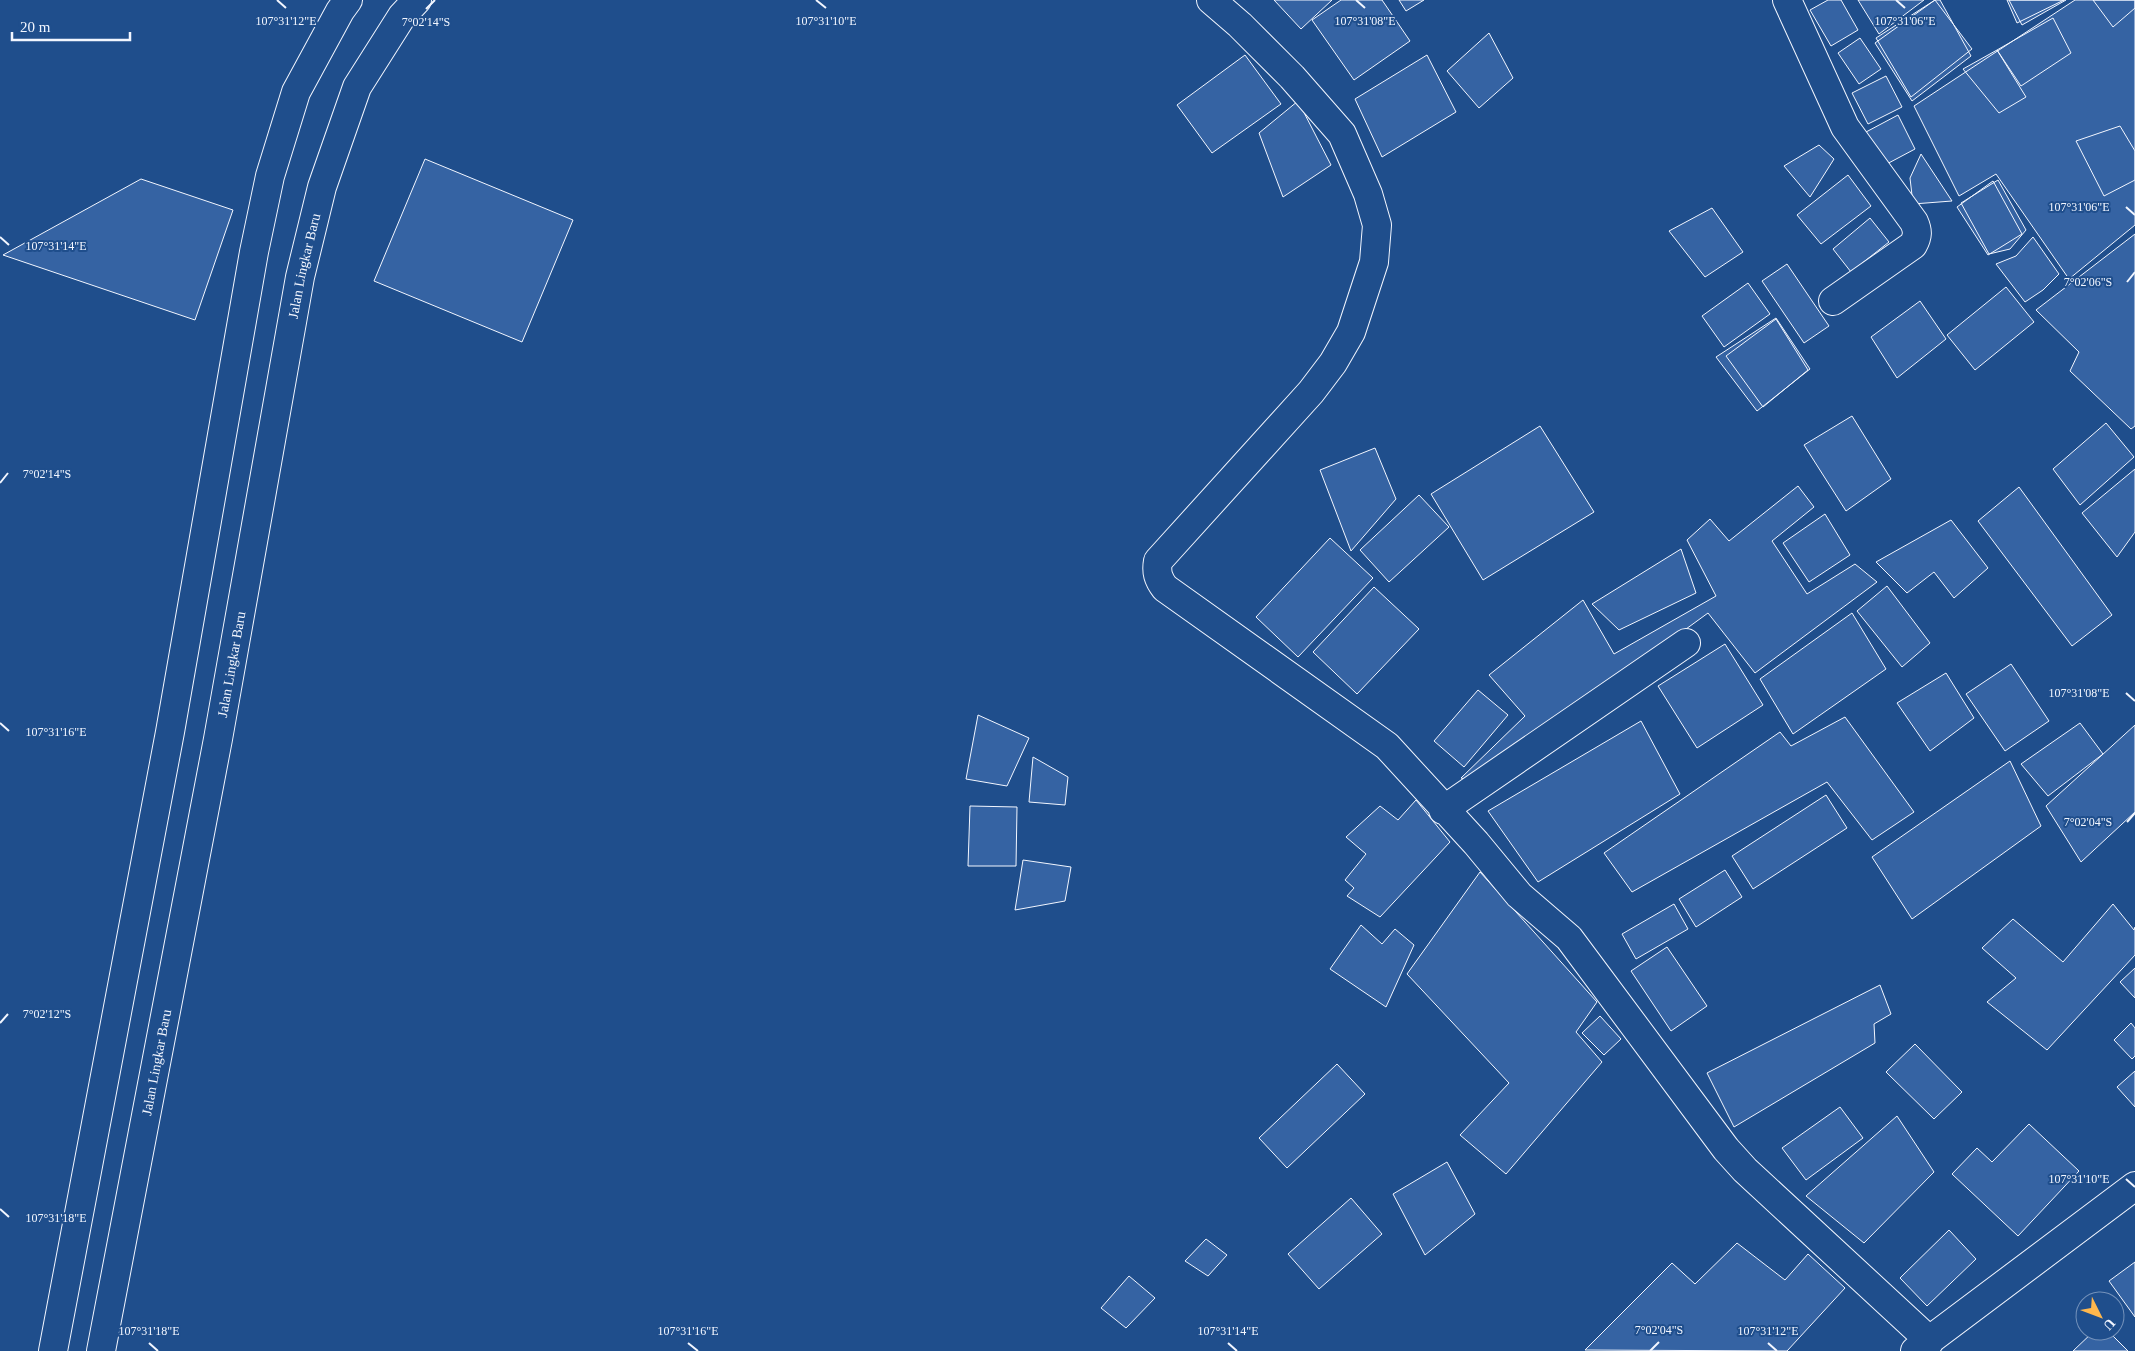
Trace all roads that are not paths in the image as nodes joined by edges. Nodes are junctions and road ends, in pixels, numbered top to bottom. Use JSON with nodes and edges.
{"nodes":[{"id":1,"x":348,"y":0,"type":"edge"},
{"id":2,"x":417,"y":0,"type":"edge"},
{"id":3,"x":1211,"y":0,"type":"edge"},
{"id":4,"x":1787,"y":0,"type":"edge"},
{"id":5,"x":1833,"y":301,"type":"dead end"},
{"id":6,"x":1686,"y":643,"type":"dead end"},
{"id":7,"x":1443,"y":810,"type":"junction"},
{"id":8,"x":2135,"y":1186,"type":"edge"},
{"id":9,"x":1923,"y":1346,"type":"edge"},
{"id":10,"x":53,"y":1351,"type":"edge"},
{"id":11,"x":101,"y":1351,"type":"edge"}],
"edges":[{"from":1,"to":10,"type":"main road"},
{"from":2,"to":11,"type":"main road","name":"Jalan Lingkar Baru"},
{"from":3,"to":7,"type":"main road"},
{"from":4,"to":5,"type":"main road"},
{"from":6,"to":7,"type":"main road"},
{"from":7,"to":9,"type":"main road"},
{"from":8,"to":9,"type":"main road"}]}
